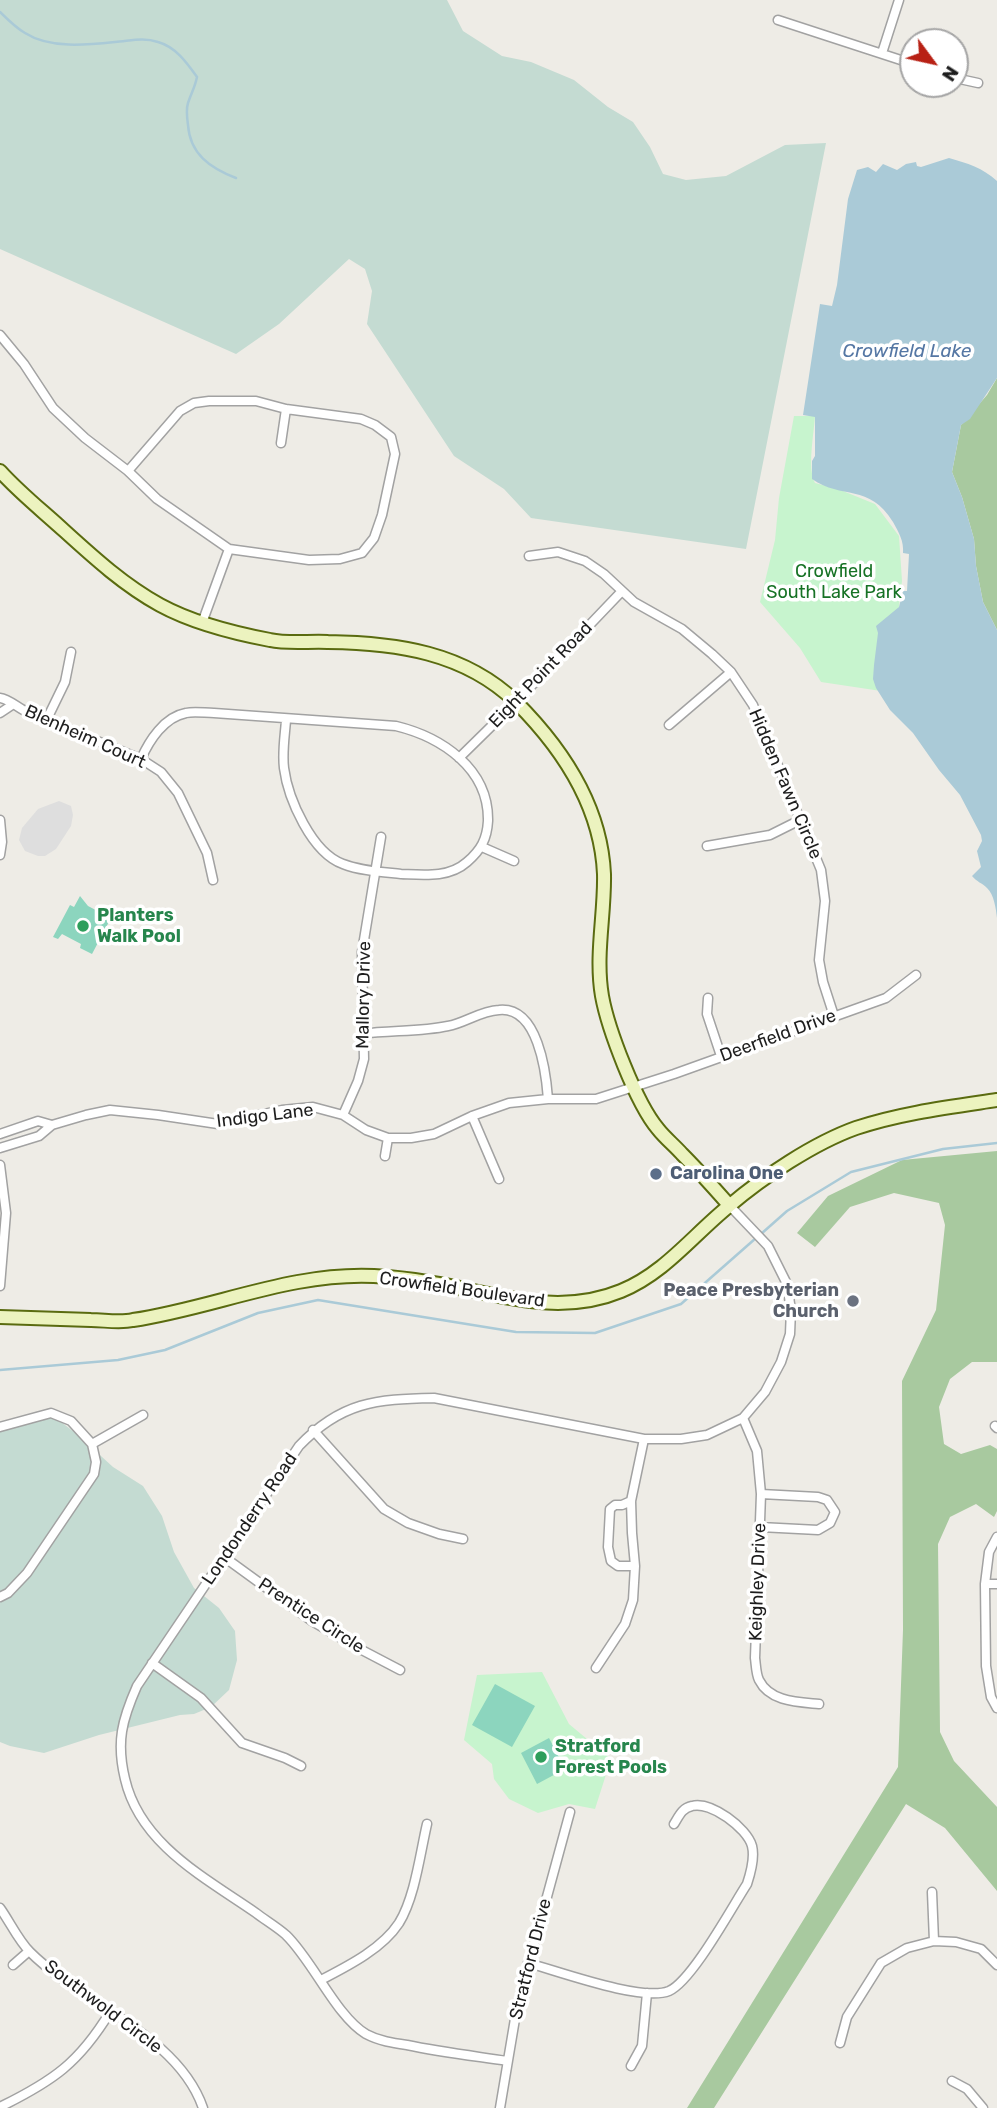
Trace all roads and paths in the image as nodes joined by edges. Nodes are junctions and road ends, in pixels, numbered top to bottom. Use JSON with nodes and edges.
{"nodes":[{"id":1,"x":900,"y":0,"type":"edge"},
{"id":2,"x":778,"y":20,"type":"dead end"},
{"id":3,"x":882,"y":53,"type":"junction"},
{"id":4,"x":899,"y":59,"type":"edge"},
{"id":5,"x":969,"y":81,"type":"edge"},
{"id":6,"x":978,"y":83,"type":"dead end"},
{"id":7,"x":0,"y":335,"type":"edge"},
{"id":8,"x":286,"y":409,"type":"junction"},
{"id":9,"x":281,"y":443,"type":"dead end"},
{"id":10,"x":0,"y":471,"type":"edge"},
{"id":11,"x":128,"y":471,"type":"junction"},
{"id":12,"x":229,"y":549,"type":"junction"},
{"id":13,"x":529,"y":556,"type":"dead end"},
{"id":14,"x":622,"y":591,"type":"junction"},
{"id":15,"x":202,"y":623,"type":"junction"},
{"id":16,"x":71,"y":652,"type":"dead end"},
{"id":17,"x":731,"y":672,"type":"junction"},
{"id":18,"x":0,"y":698,"type":"edge"},
{"id":19,"x":516,"y":702,"type":"junction"},
{"id":20,"x":12,"y":705,"type":"junction"},
{"id":21,"x":0,"y":713,"type":"edge"},
{"id":22,"x":47,"y":719,"type":"junction"},
{"id":23,"x":286,"y":719,"type":"junction"},
{"id":24,"x":669,"y":725,"type":"dead end"},
{"id":25,"x":459,"y":758,"type":"junction"},
{"id":26,"x":141,"y":759,"type":"junction"},
{"id":27,"x":0,"y":820,"type":"edge"},
{"id":28,"x":800,"y":820,"type":"junction"},
{"id":29,"x":381,"y":837,"type":"dead end"},
{"id":30,"x":706,"y":846,"type":"dead end"},
{"id":31,"x":482,"y":847,"type":"junction"},
{"id":32,"x":0,"y":855,"type":"edge"},
{"id":33,"x":514,"y":862,"type":"dead end"},
{"id":34,"x":375,"y":872,"type":"junction"},
{"id":35,"x":213,"y":880,"type":"dead end"},
{"id":36,"x":916,"y":975,"type":"dead end"},
{"id":37,"x":708,"y":998,"type":"dead end"},
{"id":38,"x":834,"y":1016,"type":"junction"},
{"id":39,"x":362,"y":1034,"type":"junction"},
{"id":40,"x":721,"y":1056,"type":"junction"},
{"id":41,"x":634,"y":1086,"type":"junction"},
{"id":42,"x":548,"y":1099,"type":"junction"},
{"id":43,"x":997,"y":1100,"type":"edge"},
{"id":44,"x":343,"y":1115,"type":"junction"},
{"id":45,"x":472,"y":1116,"type":"junction"},
{"id":46,"x":52,"y":1125,"type":"junction"},
{"id":47,"x":0,"y":1134,"type":"edge"},
{"id":48,"x":388,"y":1139,"type":"junction"},
{"id":49,"x":0,"y":1148,"type":"edge"},
{"id":50,"x":385,"y":1156,"type":"dead end"},
{"id":51,"x":0,"y":1165,"type":"edge"},
{"id":52,"x":499,"y":1179,"type":"dead end"},
{"id":53,"x":729,"y":1205,"type":"junction"},
{"id":54,"x":0,"y":1286,"type":"edge"},
{"id":55,"x":0,"y":1316,"type":"edge"},
{"id":56,"x":143,"y":1415,"type":"dead end"},
{"id":57,"x":743,"y":1418,"type":"junction"},
{"id":58,"x":0,"y":1427,"type":"edge"},
{"id":59,"x":313,"y":1430,"type":"junction"},
{"id":60,"x":643,"y":1439,"type":"junction"},
{"id":61,"x":92,"y":1444,"type":"junction"},
{"id":62,"x":761,"y":1494,"type":"junction"},
{"id":63,"x":631,"y":1501,"type":"junction"},
{"id":64,"x":760,"y":1527,"type":"junction"},
{"id":65,"x":997,"y":1537,"type":"edge"},
{"id":66,"x":463,"y":1539,"type":"dead end"},
{"id":67,"x":224,"y":1558,"type":"junction"},
{"id":68,"x":635,"y":1566,"type":"junction"},
{"id":69,"x":985,"y":1584,"type":"junction"},
{"id":70,"x":997,"y":1584,"type":"edge"},
{"id":71,"x":0,"y":1597,"type":"edge"},
{"id":72,"x":152,"y":1663,"type":"junction"},
{"id":73,"x":596,"y":1668,"type":"dead end"},
{"id":74,"x":400,"y":1670,"type":"dead end"},
{"id":75,"x":819,"y":1704,"type":"dead end"},
{"id":76,"x":997,"y":1708,"type":"edge"},
{"id":77,"x":301,"y":1766,"type":"dead end"},
{"id":78,"x":570,"y":1812,"type":"dead end"},
{"id":79,"x":427,"y":1824,"type":"dead end"},
{"id":80,"x":674,"y":1824,"type":"dead end"},
{"id":81,"x":932,"y":1892,"type":"dead end"},
{"id":82,"x":0,"y":1908,"type":"edge"},
{"id":83,"x":934,"y":1941,"type":"junction"},
{"id":84,"x":29,"y":1951,"type":"junction"},
{"id":85,"x":528,"y":1962,"type":"junction"},
{"id":86,"x":13,"y":1965,"type":"dead end"},
{"id":87,"x":997,"y":1965,"type":"edge"},
{"id":88,"x":321,"y":1980,"type":"junction"},
{"id":89,"x":647,"y":1993,"type":"junction"},
{"id":90,"x":110,"y":2012,"type":"junction"},
{"id":91,"x":840,"y":2043,"type":"dead end"},
{"id":92,"x":508,"y":2061,"type":"junction"},
{"id":93,"x":631,"y":2066,"type":"dead end"},
{"id":94,"x":951,"y":2081,"type":"dead end"},
{"id":95,"x":0,"y":2107,"type":"edge"},
{"id":96,"x":203,"y":2108,"type":"edge"},
{"id":97,"x":500,"y":2108,"type":"edge"},
{"id":98,"x":983,"y":2108,"type":"edge"}],
"edges":[{"from":1,"to":3,"type":"street"},
{"from":2,"to":3,"type":"street"},
{"from":3,"to":4,"type":"street"},
{"from":5,"to":6,"type":"street"},
{"from":7,"to":11,"type":"street"},
{"from":8,"to":9,"type":"street"},
{"from":8,"to":11,"type":"street"},
{"from":8,"to":12,"type":"street"},
{"from":10,"to":15,"type":"street"},
{"from":11,"to":12,"type":"street"},
{"from":12,"to":15,"type":"street"},
{"from":13,"to":14,"type":"street","name":"Hidden Fawn Circle"},
{"from":14,"to":17,"type":"street","name":"Hidden Fawn Circle"},
{"from":14,"to":19,"type":"street","name":"Eight Point Road"},
{"from":15,"to":19,"type":"street"},
{"from":16,"to":22,"type":"street"},
{"from":17,"to":24,"type":"street"},
{"from":17,"to":28,"type":"street","name":"Hidden Fawn Circle"},
{"from":18,"to":20,"type":"street","name":"Blenheim Court"},
{"from":19,"to":25,"type":"street","name":"Eight Point Road"},
{"from":19,"to":41,"type":"street"},
{"from":20,"to":21,"type":"street"},
{"from":20,"to":22,"type":"street","name":"Blenheim Court"},
{"from":22,"to":26,"type":"street","name":"Blenheim Court"},
{"from":23,"to":25,"type":"street"},
{"from":23,"to":26,"type":"street"},
{"from":23,"to":34,"type":"street"},
{"from":25,"to":31,"type":"street"},
{"from":26,"to":35,"type":"street","name":"Blenheim Court"},
{"from":27,"to":32,"type":"street"},
{"from":28,"to":30,"type":"street"},
{"from":28,"to":38,"type":"street","name":"Hidden Fawn Circle"},
{"from":29,"to":34,"type":"street","name":"Mallory Drive"},
{"from":31,"to":33,"type":"street"},
{"from":31,"to":34,"type":"street"},
{"from":34,"to":39,"type":"street","name":"Mallory Drive"},
{"from":36,"to":38,"type":"street","name":"Deerfield Drive"},
{"from":37,"to":40,"type":"street"},
{"from":38,"to":40,"type":"street","name":"Deerfield Drive"},
{"from":39,"to":42,"type":"street"},
{"from":39,"to":44,"type":"street","name":"Mallory Drive"},
{"from":40,"to":41,"type":"street","name":"Deerfield Drive"},
{"from":41,"to":42,"type":"street"},
{"from":41,"to":53,"type":"street"},
{"from":42,"to":45,"type":"street"},
{"from":43,"to":53,"type":"street","name":"Crowfield Boulevard"},
{"from":44,"to":46,"type":"street","name":"Indigo Lane"},
{"from":44,"to":48,"type":"street","name":"Indigo Lane"},
{"from":45,"to":48,"type":"street"},
{"from":45,"to":52,"type":"street"},
{"from":46,"to":47,"type":"street","name":"Indigo Lane"},
{"from":46,"to":49,"type":"street","name":"Indigo Lane"},
{"from":48,"to":50,"type":"street"},
{"from":51,"to":54,"type":"street"},
{"from":53,"to":55,"type":"street","name":"Crowfield Boulevard"},
{"from":53,"to":57,"type":"street","name":"Londonderry Road"},
{"from":56,"to":61,"type":"street"},
{"from":57,"to":60,"type":"street","name":"Londonderry Road"},
{"from":57,"to":62,"type":"street","name":"Keighley Drive"},
{"from":58,"to":61,"type":"street"},
{"from":59,"to":60,"type":"street","name":"Londonderry Road"},
{"from":59,"to":66,"type":"street"},
{"from":59,"to":67,"type":"street","name":"Londonderry Road"},
{"from":60,"to":63,"type":"street"},
{"from":61,"to":71,"type":"street"},
{"from":62,"to":64,"type":"street","name":"Keighley Drive"},
{"from":62,"to":64,"type":"street"},
{"from":63,"to":68,"type":"street"},
{"from":63,"to":68,"type":"street"},
{"from":64,"to":75,"type":"street","name":"Keighley Drive"},
{"from":65,"to":69,"type":"street"},
{"from":67,"to":72,"type":"street","name":"Londonderry Road"},
{"from":67,"to":74,"type":"street","name":"Prentice Circle"},
{"from":68,"to":73,"type":"street"},
{"from":69,"to":70,"type":"street"},
{"from":69,"to":76,"type":"street"},
{"from":72,"to":77,"type":"street"},
{"from":72,"to":88,"type":"street","name":"Londonderry Road"},
{"from":78,"to":85,"type":"street","name":"Stratford Drive"},
{"from":79,"to":88,"type":"street"},
{"from":80,"to":89,"type":"street"},
{"from":81,"to":83,"type":"street"},
{"from":82,"to":84,"type":"street","name":"Southwold Circle"},
{"from":83,"to":87,"type":"street"},
{"from":83,"to":91,"type":"street"},
{"from":84,"to":86,"type":"street"},
{"from":84,"to":90,"type":"street","name":"Southwold Circle"},
{"from":85,"to":89,"type":"street"},
{"from":85,"to":92,"type":"street","name":"Stratford Drive"},
{"from":88,"to":92,"type":"street","name":"Londonderry Road"},
{"from":89,"to":93,"type":"street"},
{"from":90,"to":95,"type":"street"},
{"from":90,"to":96,"type":"street","name":"Southwold Circle"},
{"from":92,"to":97,"type":"street","name":"Stratford Drive"},
{"from":94,"to":98,"type":"street"}]}
